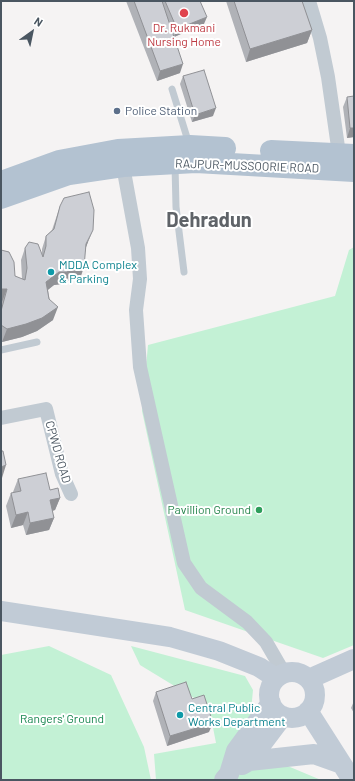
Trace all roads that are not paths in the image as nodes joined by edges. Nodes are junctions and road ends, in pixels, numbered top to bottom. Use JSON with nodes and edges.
{"nodes":[{"id":1,"x":309,"y":1,"type":"edge"},
{"id":2,"x":172,"y":89,"type":"dead end"},
{"id":3,"x":190,"y":146,"type":"junction"},
{"id":4,"x":346,"y":154,"type":"edge"},
{"id":5,"x":175,"y":163,"type":"junction"},
{"id":6,"x":123,"y":166,"type":"junction"},
{"id":7,"x":354,"y":171,"type":"edge"},
{"id":8,"x":1,"y":182,"type":"edge"},
{"id":9,"x":1,"y":198,"type":"edge"},
{"id":10,"x":184,"y":272,"type":"dead end"},
{"id":11,"x":37,"y":342,"type":"dead end"},
{"id":12,"x":1,"y":350,"type":"edge"},
{"id":13,"x":1,"y":418,"type":"edge"},
{"id":14,"x":71,"y":494,"type":"dead end"},
{"id":15,"x":1,"y":611,"type":"edge"},
{"id":16,"x":354,"y":659,"type":"edge"},
{"id":17,"x":280,"y":676,"type":"junction"},
{"id":18,"x":309,"y":679,"type":"junction"},
{"id":19,"x":277,"y":709,"type":"junction"},
{"id":20,"x":308,"y":711,"type":"junction"},
{"id":21,"x":249,"y":761,"type":"junction"},
{"id":22,"x":347,"y":772,"type":"edge"},
{"id":23,"x":226,"y":777,"type":"edge"}],
"edges":[{"from":1,"to":4,"type":"street"},
{"from":2,"to":3,"type":"lane"},
{"from":3,"to":4,"type":"main road","name":"RAJPUR-MUSSOORIE ROAD"},
{"from":3,"to":8,"type":"main road","name":"RAJPUR-MUSSOORIE ROAD"},
{"from":5,"to":6,"type":"main road","name":"RAJPUR-MUSSOORIE ROAD"},
{"from":5,"to":7,"type":"main road","name":"RAJPUR-MUSSOORIE ROAD"},
{"from":5,"to":10,"type":"lane"},
{"from":6,"to":9,"type":"main road","name":"RAJPUR-MUSSOORIE ROAD"},
{"from":6,"to":17,"type":"street"},
{"from":11,"to":12,"type":"lane"},
{"from":13,"to":14,"type":"street","name":"CPWD ROAD"},
{"from":15,"to":17,"type":"main road"},
{"from":16,"to":18,"type":"main road"},
{"from":17,"to":18,"type":"main road"},
{"from":17,"to":19,"type":"main road"},
{"from":18,"to":20,"type":"main road"},
{"from":19,"to":20,"type":"main road"},
{"from":19,"to":21,"type":"main road"},
{"from":19,"to":23,"type":"main road"},
{"from":20,"to":22,"type":"main road"},
{"from":21,"to":22,"type":"main road"},
{"from":21,"to":23,"type":"main road"}]}
